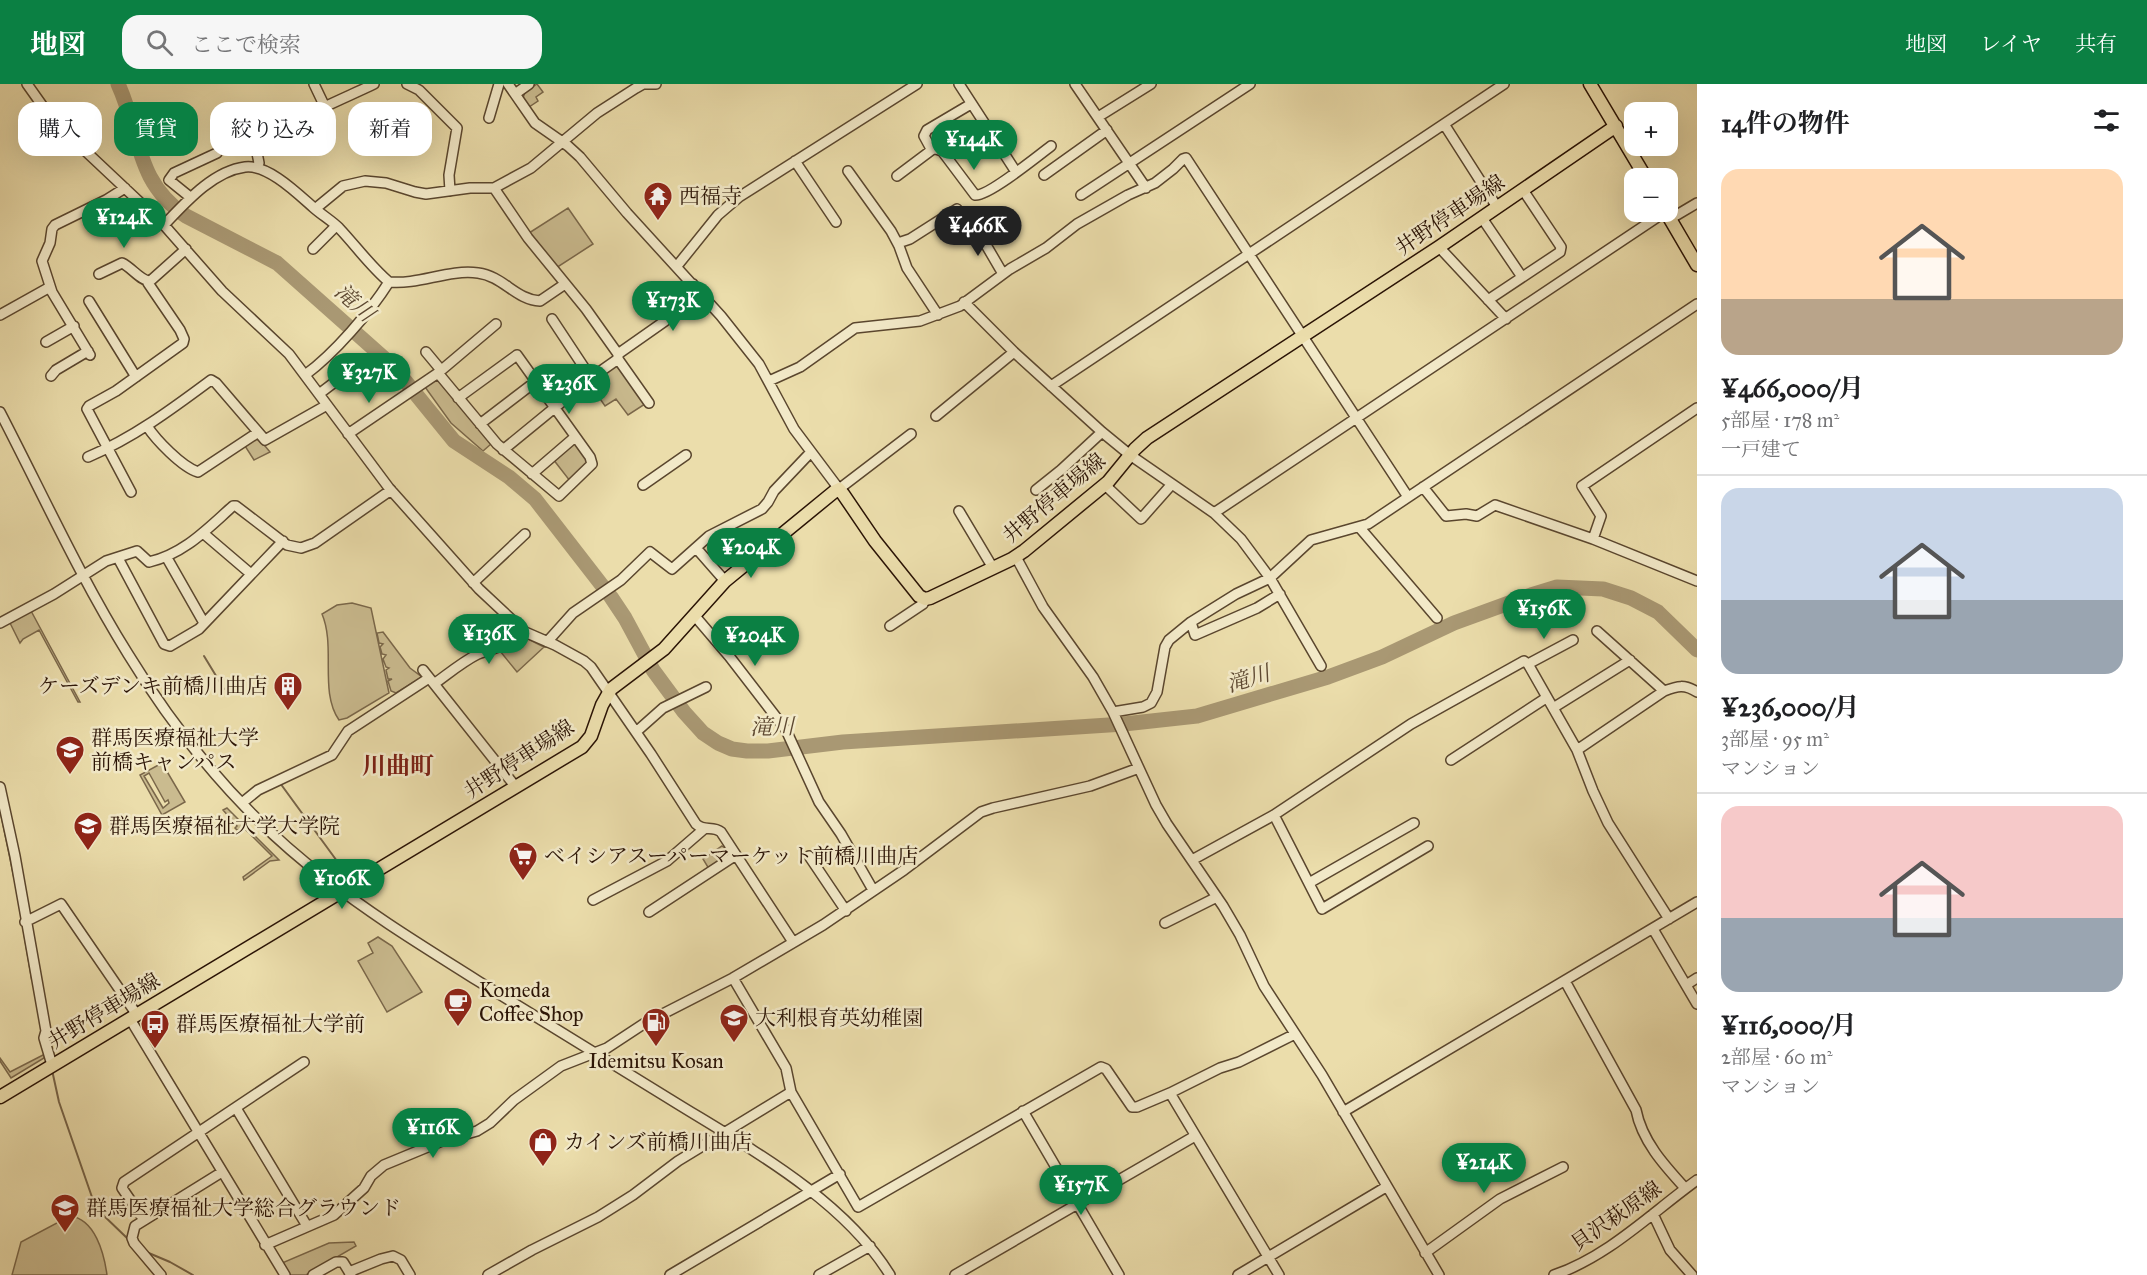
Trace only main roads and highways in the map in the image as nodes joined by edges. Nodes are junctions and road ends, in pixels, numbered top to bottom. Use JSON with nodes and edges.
{"nodes":[{"id":1,"x":1590,"y":84,"type":"edge"},
{"id":2,"x":1616,"y":126,"type":"junction"},
{"id":3,"x":1640,"y":168,"type":"edge"},
{"id":4,"x":1672,"y":222,"type":"edge"},
{"id":5,"x":1697,"y":265,"type":"edge"},
{"id":6,"x":0,"y":1097,"type":"edge"}],
"edges":[{"from":1,"to":2,"type":"main road"},
{"from":2,"to":3,"type":"main road"},
{"from":2,"to":6,"type":"main road","name":"井野停車場線"},
{"from":4,"to":5,"type":"main road"}]}
